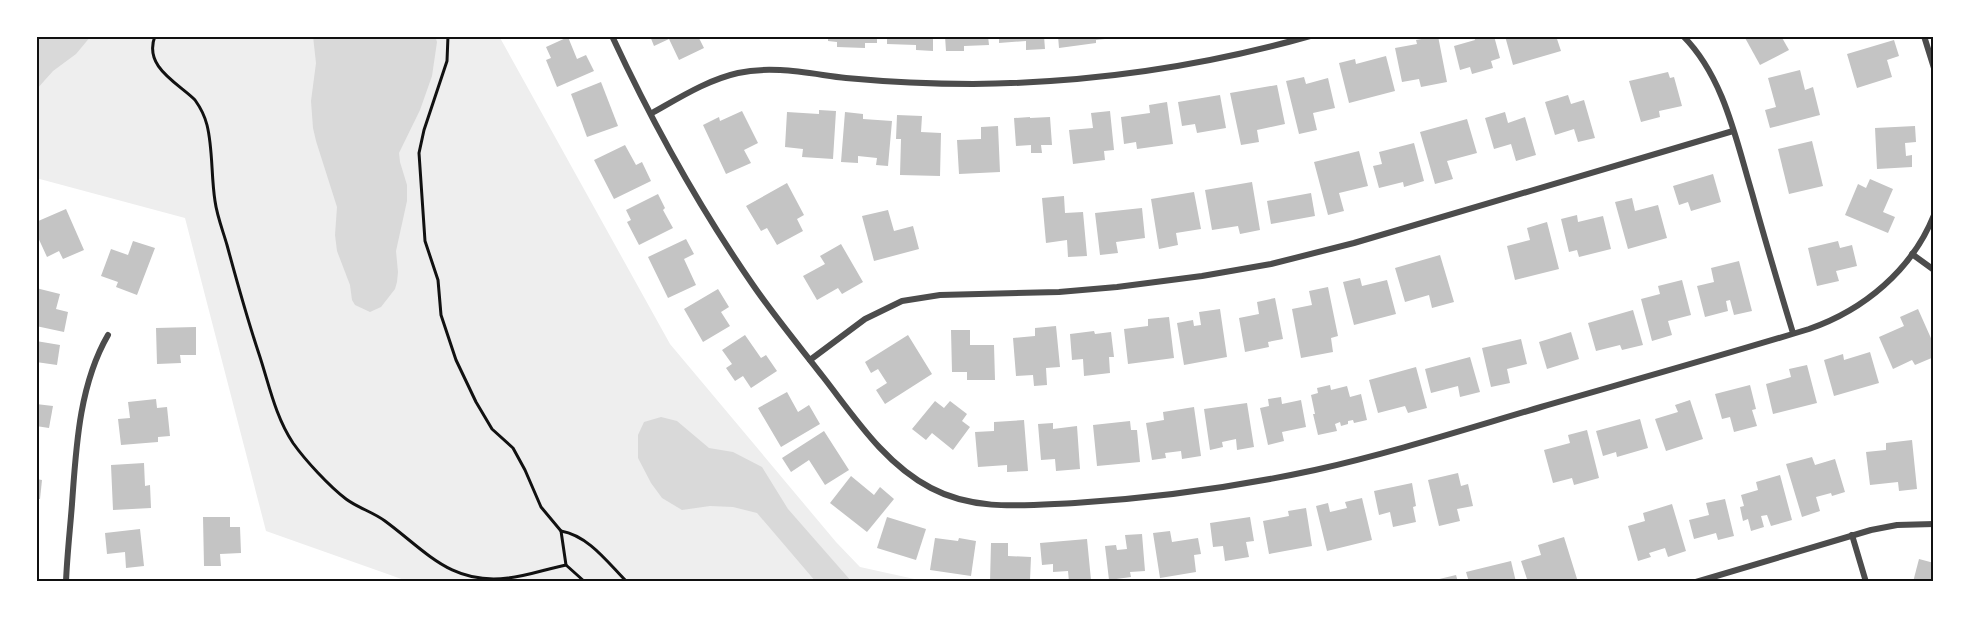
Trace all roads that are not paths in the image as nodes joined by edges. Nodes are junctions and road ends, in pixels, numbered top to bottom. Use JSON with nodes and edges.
{"nodes":[{"id":1,"x":612,"y":36,"type":"edge"},
{"id":2,"x":1310,"y":36,"type":"edge"},
{"id":3,"x":1683,"y":36,"type":"edge"},
{"id":4,"x":1924,"y":36,"type":"edge"},
{"id":5,"x":1934,"y":68,"type":"edge"},
{"id":6,"x":652,"y":113,"type":"junction"},
{"id":7,"x":1733,"y":131,"type":"junction"},
{"id":8,"x":1934,"y":215,"type":"edge"},
{"id":9,"x":1912,"y":254,"type":"junction"},
{"id":10,"x":1934,"y":270,"type":"edge"},
{"id":11,"x":1793,"y":333,"type":"junction"},
{"id":12,"x":108,"y":335,"type":"dead end"},
{"id":13,"x":810,"y":360,"type":"junction"},
{"id":14,"x":1934,"y":524,"type":"edge"},
{"id":15,"x":1852,"y":535,"type":"junction"},
{"id":16,"x":66,"y":582,"type":"edge"},
{"id":17,"x":1695,"y":582,"type":"edge"},
{"id":18,"x":1866,"y":582,"type":"edge"}],
"edges":[{"from":1,"to":6,"type":"street"},
{"from":2,"to":6,"type":"street"},
{"from":3,"to":7,"type":"street"},
{"from":4,"to":5,"type":"street"},
{"from":6,"to":13,"type":"street"},
{"from":7,"to":11,"type":"street"},
{"from":7,"to":13,"type":"street"},
{"from":8,"to":9,"type":"street"},
{"from":9,"to":10,"type":"street"},
{"from":9,"to":11,"type":"street"},
{"from":11,"to":13,"type":"street"},
{"from":12,"to":16,"type":"street"},
{"from":14,"to":15,"type":"street"},
{"from":15,"to":17,"type":"street"},
{"from":15,"to":18,"type":"street"}]}
